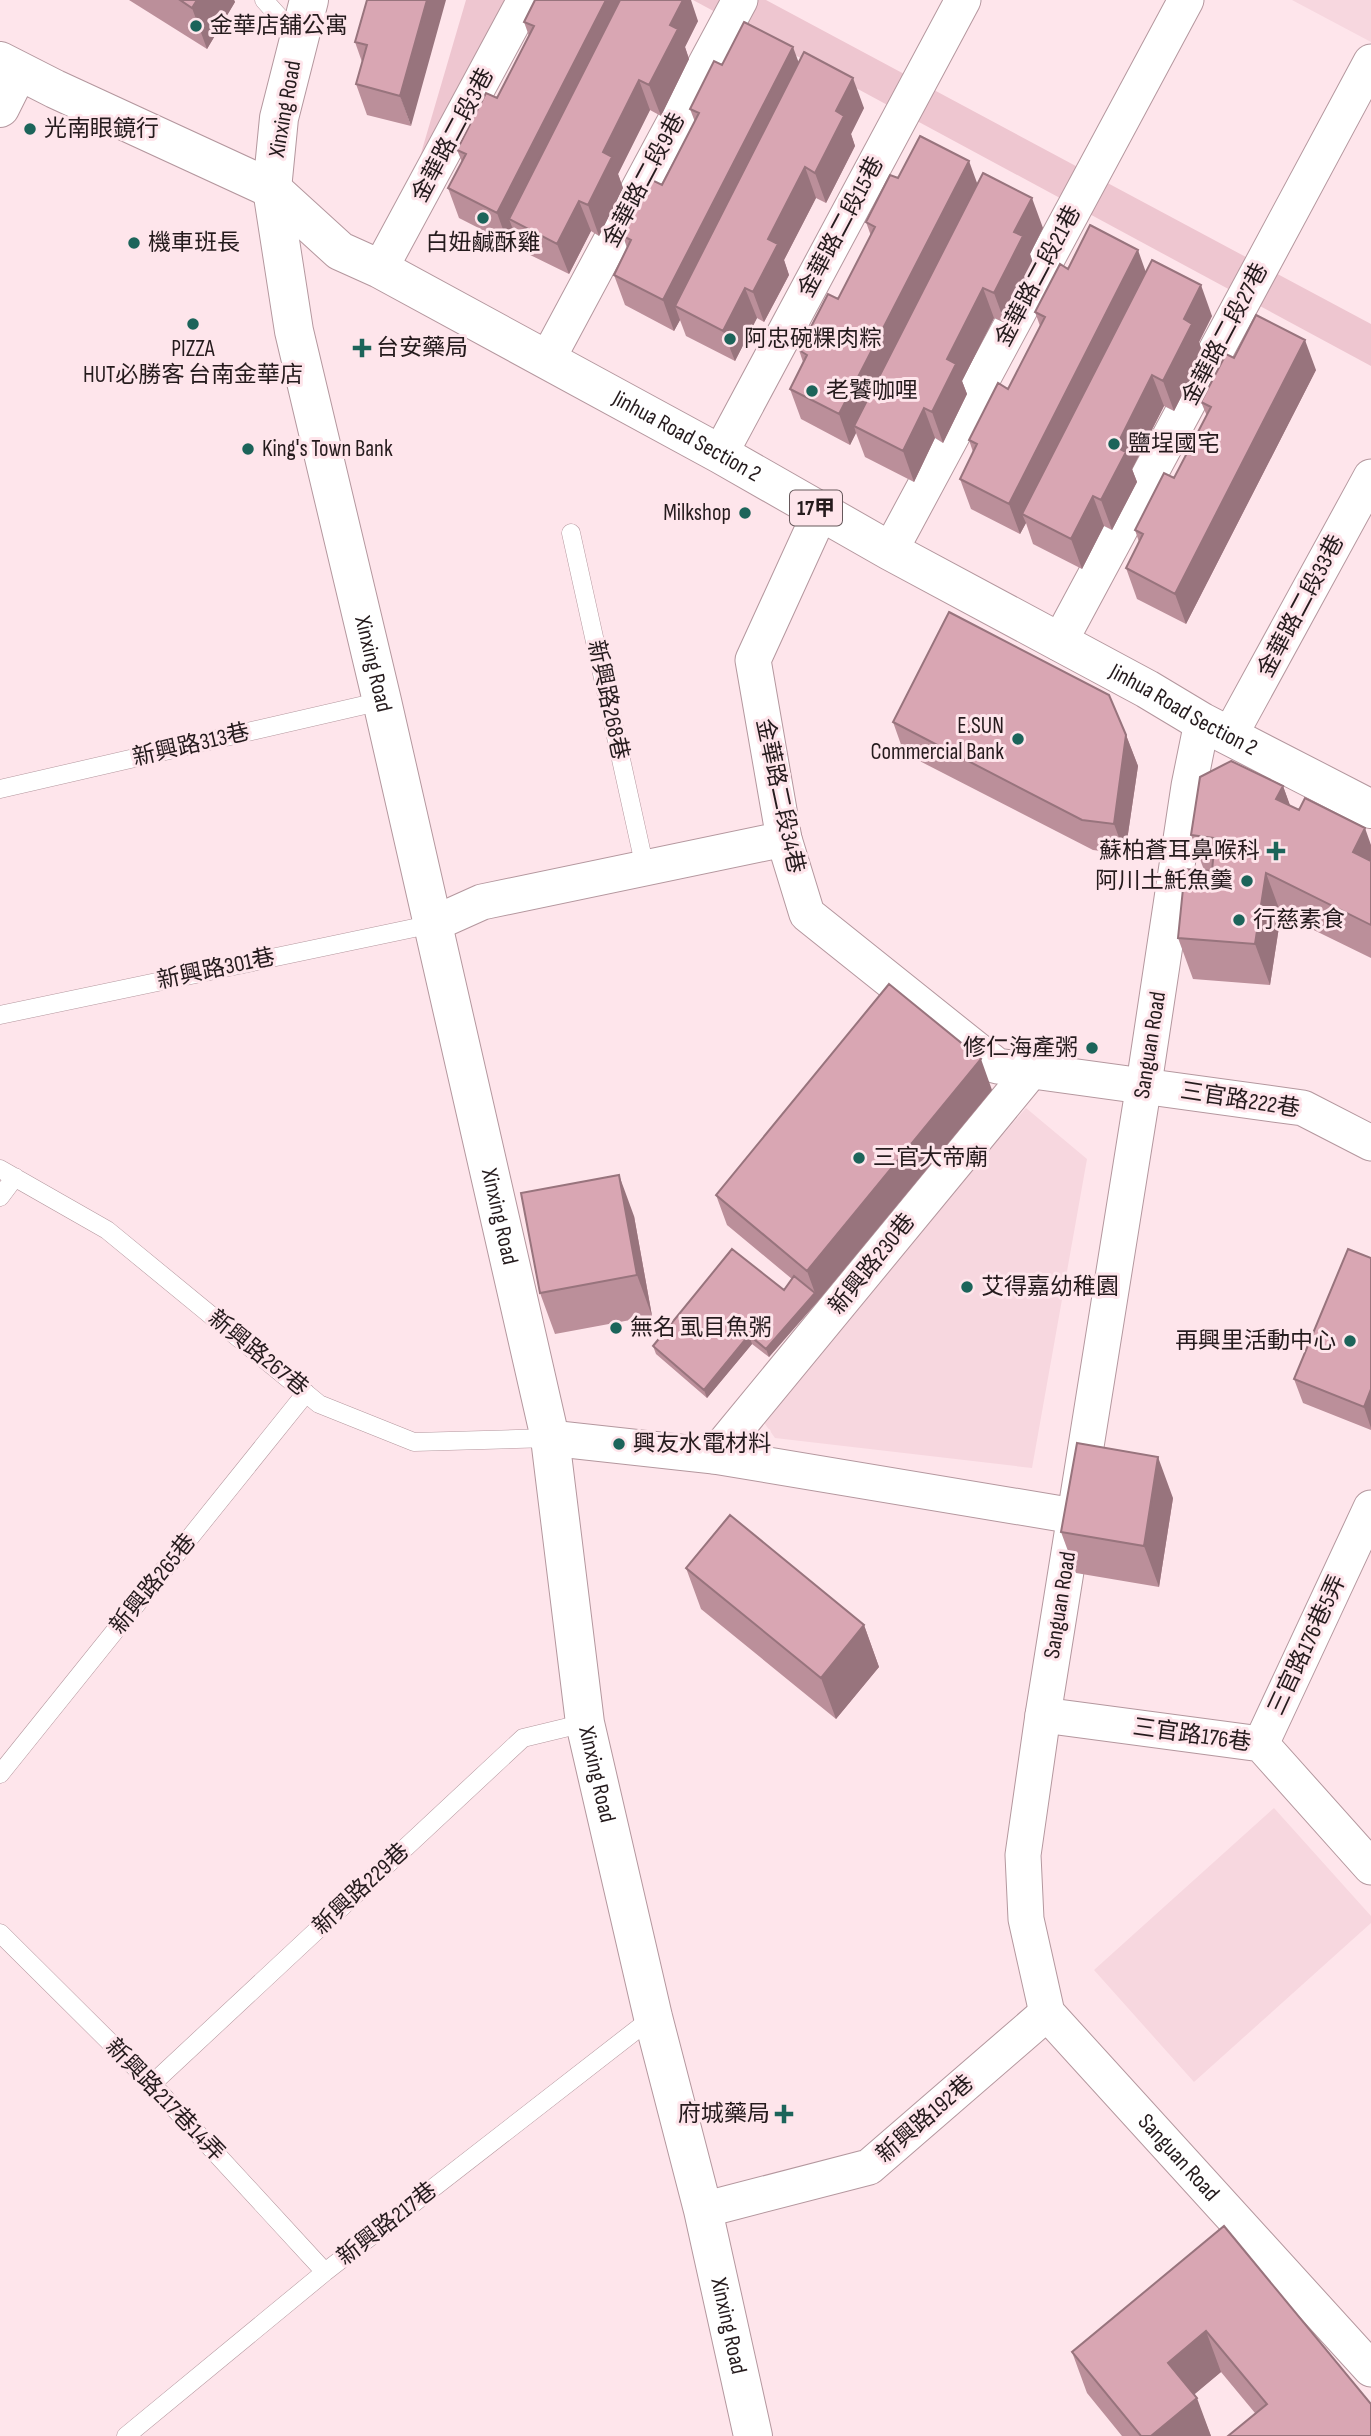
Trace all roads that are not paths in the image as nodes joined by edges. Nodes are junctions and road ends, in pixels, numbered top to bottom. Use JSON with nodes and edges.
{"nodes":[{"id":1,"x":264,"y":0,"type":"edge"},
{"id":2,"x":309,"y":0,"type":"edge"},
{"id":3,"x":525,"y":0,"type":"edge"},
{"id":4,"x":740,"y":0,"type":"edge"},
{"id":5,"x":963,"y":0,"type":"edge"},
{"id":6,"x":1186,"y":0,"type":"edge"},
{"id":7,"x":299,"y":39,"type":"junction"},
{"id":8,"x":1371,"y":62,"type":"edge"},
{"id":9,"x":9,"y":66,"type":"edge"},
{"id":10,"x":0,"y":108,"type":"edge"},
{"id":11,"x":272,"y":190,"type":"junction"},
{"id":12,"x":380,"y":269,"type":"junction"},
{"id":13,"x":547,"y":360,"type":"junction"},
{"id":14,"x":720,"y":454,"type":"junction"},
{"id":15,"x":1371,"y":477,"type":"edge"},
{"id":16,"x":821,"y":511,"type":"junction"},
{"id":17,"x":571,"y":533,"type":"dead end"},
{"id":18,"x":890,"y":551,"type":"junction"},
{"id":19,"x":1059,"y":643,"type":"junction"},
{"id":20,"x":382,"y":701,"type":"junction"},
{"id":21,"x":1216,"y":728,"type":"junction"},
{"id":22,"x":0,"y":789,"type":"edge"},
{"id":23,"x":1371,"y":809,"type":"edge"},
{"id":24,"x":784,"y":839,"type":"junction"},
{"id":25,"x":645,"y":868,"type":"junction"},
{"id":26,"x":433,"y":924,"type":"junction"},
{"id":27,"x":0,"y":1014,"type":"edge"},
{"id":28,"x":1031,"y":1071,"type":"junction"},
{"id":29,"x":1144,"y":1084,"type":"junction"},
{"id":30,"x":1371,"y":1143,"type":"edge"},
{"id":31,"x":7,"y":1173,"type":"edge"},
{"id":32,"x":0,"y":1197,"type":"edge"},
{"id":33,"x":306,"y":1393,"type":"junction"},
{"id":34,"x":550,"y":1437,"type":"junction"},
{"id":35,"x":714,"y":1456,"type":"junction"},
{"id":36,"x":1371,"y":1508,"type":"edge"},
{"id":37,"x":1074,"y":1516,"type":"junction"},
{"id":38,"x":1043,"y":1715,"type":"junction"},
{"id":39,"x":586,"y":1723,"type":"junction"},
{"id":40,"x":1261,"y":1744,"type":"junction"},
{"id":41,"x":0,"y":1774,"type":"edge"},
{"id":42,"x":1371,"y":1867,"type":"edge"},
{"id":43,"x":0,"y":1933,"type":"edge"},
{"id":44,"x":1047,"y":2013,"type":"junction"},
{"id":45,"x":653,"y":2017,"type":"junction"},
{"id":46,"x":152,"y":2084,"type":"junction"},
{"id":47,"x":703,"y":2210,"type":"junction"},
{"id":48,"x":326,"y":2272,"type":"junction"},
{"id":49,"x":1371,"y":2369,"type":"edge"},
{"id":50,"x":126,"y":2436,"type":"edge"},
{"id":51,"x":753,"y":2436,"type":"edge"}],
"edges":[{"from":1,"to":7,"type":"lane"},
{"from":2,"to":7,"type":"street","name":"Xinxing Road"},
{"from":3,"to":12,"type":"street","name":"金華路二段3巷"},
{"from":4,"to":13,"type":"street","name":"金華路二段9巷"},
{"from":5,"to":14,"type":"street","name":"金華路二段15巷"},
{"from":6,"to":18,"type":"street","name":"金華路二段21巷"},
{"from":7,"to":11,"type":"street","name":"Xinxing Road"},
{"from":8,"to":19,"type":"street","name":"金華路二段27巷"},
{"from":9,"to":10,"type":"street"},
{"from":9,"to":11,"type":"street","number":"17甲"},
{"from":11,"to":12,"type":"street","name":"Jinhua Road Section 2","number":"17甲"},
{"from":11,"to":20,"type":"street","name":"Xinxing Road"},
{"from":12,"to":13,"type":"street","name":"Jinhua Road Section 2","number":"17甲"},
{"from":13,"to":14,"type":"street","name":"Jinhua Road Section 2","number":"17甲"},
{"from":14,"to":16,"type":"street","name":"Jinhua Road Section 2","number":"17甲"},
{"from":15,"to":21,"type":"street","name":"金華路二段33巷"},
{"from":16,"to":18,"type":"street","name":"Jinhua Road Section 2","number":"17甲"},
{"from":16,"to":24,"type":"street","name":"金華路二段34巷"},
{"from":17,"to":25,"type":"lane","name":"新興路268巷"},
{"from":18,"to":19,"type":"street","name":"Jinhua Road Section 2","number":"17甲"},
{"from":19,"to":21,"type":"street","name":"Jinhua Road Section 2","number":"17甲"},
{"from":20,"to":22,"type":"lane","name":"新興路313巷"},
{"from":20,"to":26,"type":"street","name":"Xinxing Road"},
{"from":21,"to":23,"type":"street","name":"Jinhua Road Section 2","number":"17甲"},
{"from":21,"to":29,"type":"street","name":"Sanguan Road"},
{"from":24,"to":25,"type":"street"},
{"from":24,"to":28,"type":"street","name":"金華路二段34巷"},
{"from":25,"to":26,"type":"street"},
{"from":26,"to":27,"type":"lane","name":"新興路301巷"},
{"from":26,"to":34,"type":"street","name":"Xinxing Road"},
{"from":28,"to":29,"type":"street","name":"金華路二段34巷"},
{"from":28,"to":35,"type":"street","name":"新興路230巷"},
{"from":29,"to":30,"type":"street","name":"三官路222巷"},
{"from":29,"to":37,"type":"street","name":"Sanguan Road"},
{"from":31,"to":32,"type":"lane"},
{"from":31,"to":33,"type":"lane","name":"新興路267巷"},
{"from":33,"to":34,"type":"lane","name":"新興路267巷"},
{"from":33,"to":41,"type":"lane","name":"新興路265巷"},
{"from":34,"to":35,"type":"street"},
{"from":34,"to":39,"type":"street","name":"Xinxing Road"},
{"from":35,"to":37,"type":"street"},
{"from":36,"to":40,"type":"street","name":"三官路176巷5弄"},
{"from":37,"to":38,"type":"street","name":"Sanguan Road"},
{"from":38,"to":40,"type":"street","name":"三官路176巷"},
{"from":38,"to":44,"type":"street","name":"Sanguan Road"},
{"from":39,"to":45,"type":"street","name":"Xinxing Road"},
{"from":39,"to":46,"type":"lane","name":"新興路229巷"},
{"from":40,"to":42,"type":"street","name":"三官路176巷"},
{"from":43,"to":46,"type":"lane","name":"新興路217巷14弄"},
{"from":44,"to":47,"type":"street","name":"新興路192巷"},
{"from":44,"to":49,"type":"street","name":"Sanguan Road"},
{"from":45,"to":47,"type":"street","name":"Xinxing Road"},
{"from":45,"to":48,"type":"lane","name":"新興路217巷"},
{"from":46,"to":48,"type":"lane","name":"新興路217巷14弄"},
{"from":47,"to":51,"type":"street","name":"Xinxing Road"},
{"from":48,"to":50,"type":"lane","name":"新興路217巷"}]}
